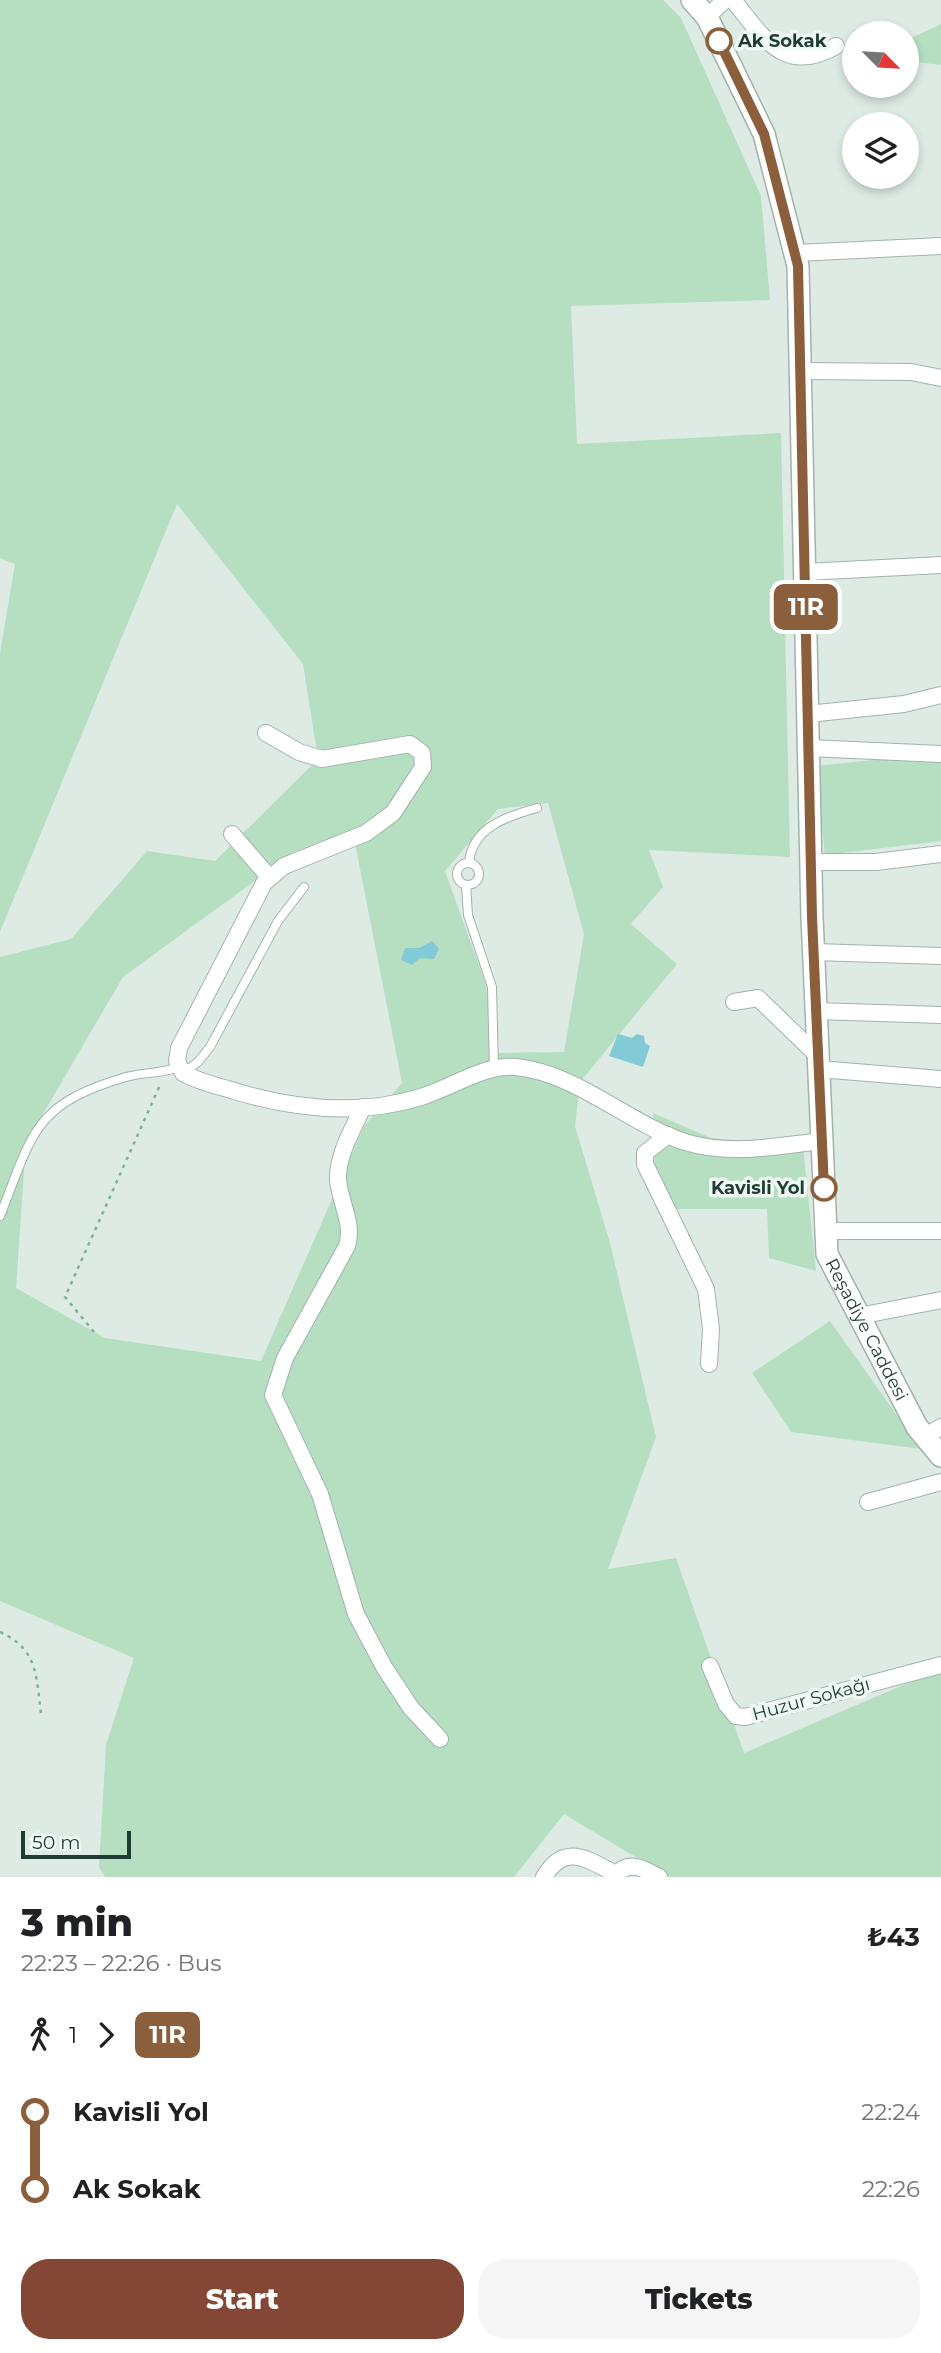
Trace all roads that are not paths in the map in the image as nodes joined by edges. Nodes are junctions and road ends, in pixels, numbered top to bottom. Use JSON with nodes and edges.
{"nodes":[{"id":1,"x":692,"y":0,"type":"edge"},
{"id":2,"x":725,"y":0,"type":"edge"},
{"id":3,"x":733,"y":0,"type":"edge"},
{"id":4,"x":707,"y":17,"type":"junction"},
{"id":5,"x":836,"y":46,"type":"dead end"},
{"id":6,"x":941,"y":246,"type":"edge"},
{"id":7,"x":796,"y":253,"type":"junction"},
{"id":8,"x":801,"y":371,"type":"junction"},
{"id":9,"x":941,"y":378,"type":"edge"},
{"id":10,"x":941,"y":565,"type":"edge"},
{"id":11,"x":805,"y":572,"type":"junction"},
{"id":12,"x":941,"y":695,"type":"edge"},
{"id":13,"x":808,"y":714,"type":"junction"},
{"id":14,"x":266,"y":733,"type":"dead end"},
{"id":15,"x":809,"y":748,"type":"junction"},
{"id":16,"x":941,"y":754,"type":"edge"},
{"id":17,"x":537,"y":808,"type":"dead end"},
{"id":18,"x":232,"y":834,"type":"dead end"},
{"id":19,"x":941,"y":854,"type":"edge"},
{"id":20,"x":811,"y":862,"type":"junction"},
{"id":21,"x":469,"y":863,"type":"junction"},
{"id":22,"x":269,"y":877,"type":"junction"},
{"id":23,"x":466,"y":885,"type":"junction"},
{"id":24,"x":304,"y":887,"type":"dead end"},
{"id":25,"x":814,"y":952,"type":"junction"},
{"id":26,"x":941,"y":956,"type":"edge"},
{"id":27,"x":734,"y":1002,"type":"dead end"},
{"id":28,"x":816,"y":1011,"type":"junction"},
{"id":29,"x":941,"y":1015,"type":"edge"},
{"id":30,"x":819,"y":1062,"type":"junction"},
{"id":31,"x":494,"y":1070,"type":"junction"},
{"id":32,"x":175,"y":1071,"type":"junction"},
{"id":33,"x":941,"y":1079,"type":"edge"},
{"id":34,"x":363,"y":1107,"type":"junction"},
{"id":35,"x":668,"y":1135,"type":"junction"},
{"id":36,"x":822,"y":1141,"type":"junction"},
{"id":37,"x":0,"y":1216,"type":"edge"},
{"id":38,"x":826,"y":1231,"type":"junction"},
{"id":39,"x":941,"y":1231,"type":"edge"},
{"id":40,"x":941,"y":1300,"type":"edge"},
{"id":41,"x":859,"y":1316,"type":"junction"},
{"id":42,"x":709,"y":1364,"type":"dead end"},
{"id":43,"x":933,"y":1432,"type":"edge"},
{"id":44,"x":941,"y":1456,"type":"edge"},
{"id":45,"x":941,"y":1482,"type":"edge"},
{"id":46,"x":869,"y":1502,"type":"dead end"},
{"id":47,"x":941,"y":1665,"type":"edge"},
{"id":48,"x":710,"y":1666,"type":"dead end"},
{"id":49,"x":440,"y":1740,"type":"dead end"},
{"id":50,"x":615,"y":1875,"type":"edge"},
{"id":51,"x":544,"y":1877,"type":"edge"},
{"id":52,"x":659,"y":1877,"type":"edge"}],
"edges":[{"from":1,"to":4,"type":"street","name":"Reşadiye Caddesi"},
{"from":2,"to":4,"type":"street"},
{"from":3,"to":5,"type":"street"},
{"from":4,"to":7,"type":"street","name":"Reşadiye Caddesi"},
{"from":6,"to":7,"type":"street"},
{"from":7,"to":8,"type":"street","name":"Reşadiye Caddesi"},
{"from":8,"to":9,"type":"street"},
{"from":8,"to":11,"type":"street","name":"Reşadiye Caddesi"},
{"from":10,"to":11,"type":"street"},
{"from":11,"to":13,"type":"street","name":"Reşadiye Caddesi"},
{"from":12,"to":13,"type":"street"},
{"from":13,"to":15,"type":"street","name":"Reşadiye Caddesi"},
{"from":14,"to":22,"type":"street"},
{"from":15,"to":16,"type":"street"},
{"from":15,"to":20,"type":"street","name":"Reşadiye Caddesi"},
{"from":17,"to":21,"type":"lane"},
{"from":18,"to":22,"type":"street"},
{"from":19,"to":20,"type":"street"},
{"from":20,"to":25,"type":"street","name":"Reşadiye Caddesi"},
{"from":21,"to":23,"type":"lane"},
{"from":21,"to":23,"type":"lane"},
{"from":22,"to":32,"type":"street"},
{"from":23,"to":31,"type":"lane"},
{"from":24,"to":32,"type":"lane"},
{"from":25,"to":26,"type":"street"},
{"from":25,"to":28,"type":"street","name":"Reşadiye Caddesi"},
{"from":27,"to":30,"type":"street"},
{"from":28,"to":29,"type":"street"},
{"from":28,"to":30,"type":"street","name":"Reşadiye Caddesi"},
{"from":30,"to":33,"type":"street"},
{"from":30,"to":36,"type":"street","name":"Reşadiye Caddesi"},
{"from":31,"to":34,"type":"street"},
{"from":31,"to":35,"type":"street"},
{"from":32,"to":34,"type":"street"},
{"from":32,"to":37,"type":"lane"},
{"from":34,"to":49,"type":"street"},
{"from":35,"to":36,"type":"street"},
{"from":35,"to":42,"type":"street"},
{"from":36,"to":38,"type":"street","name":"Reşadiye Caddesi"},
{"from":38,"to":39,"type":"street"},
{"from":38,"to":41,"type":"street","name":"Reşadiye Caddesi"},
{"from":40,"to":41,"type":"street"},
{"from":41,"to":43,"type":"street","name":"Reşadiye Caddesi"},
{"from":43,"to":44,"type":"street","name":"Reşadiye Caddesi"},
{"from":45,"to":46,"type":"street"},
{"from":47,"to":48,"type":"street","name":"Huzur Sokağı"},
{"from":50,"to":51,"type":"street"},
{"from":50,"to":52,"type":"street"}]}
